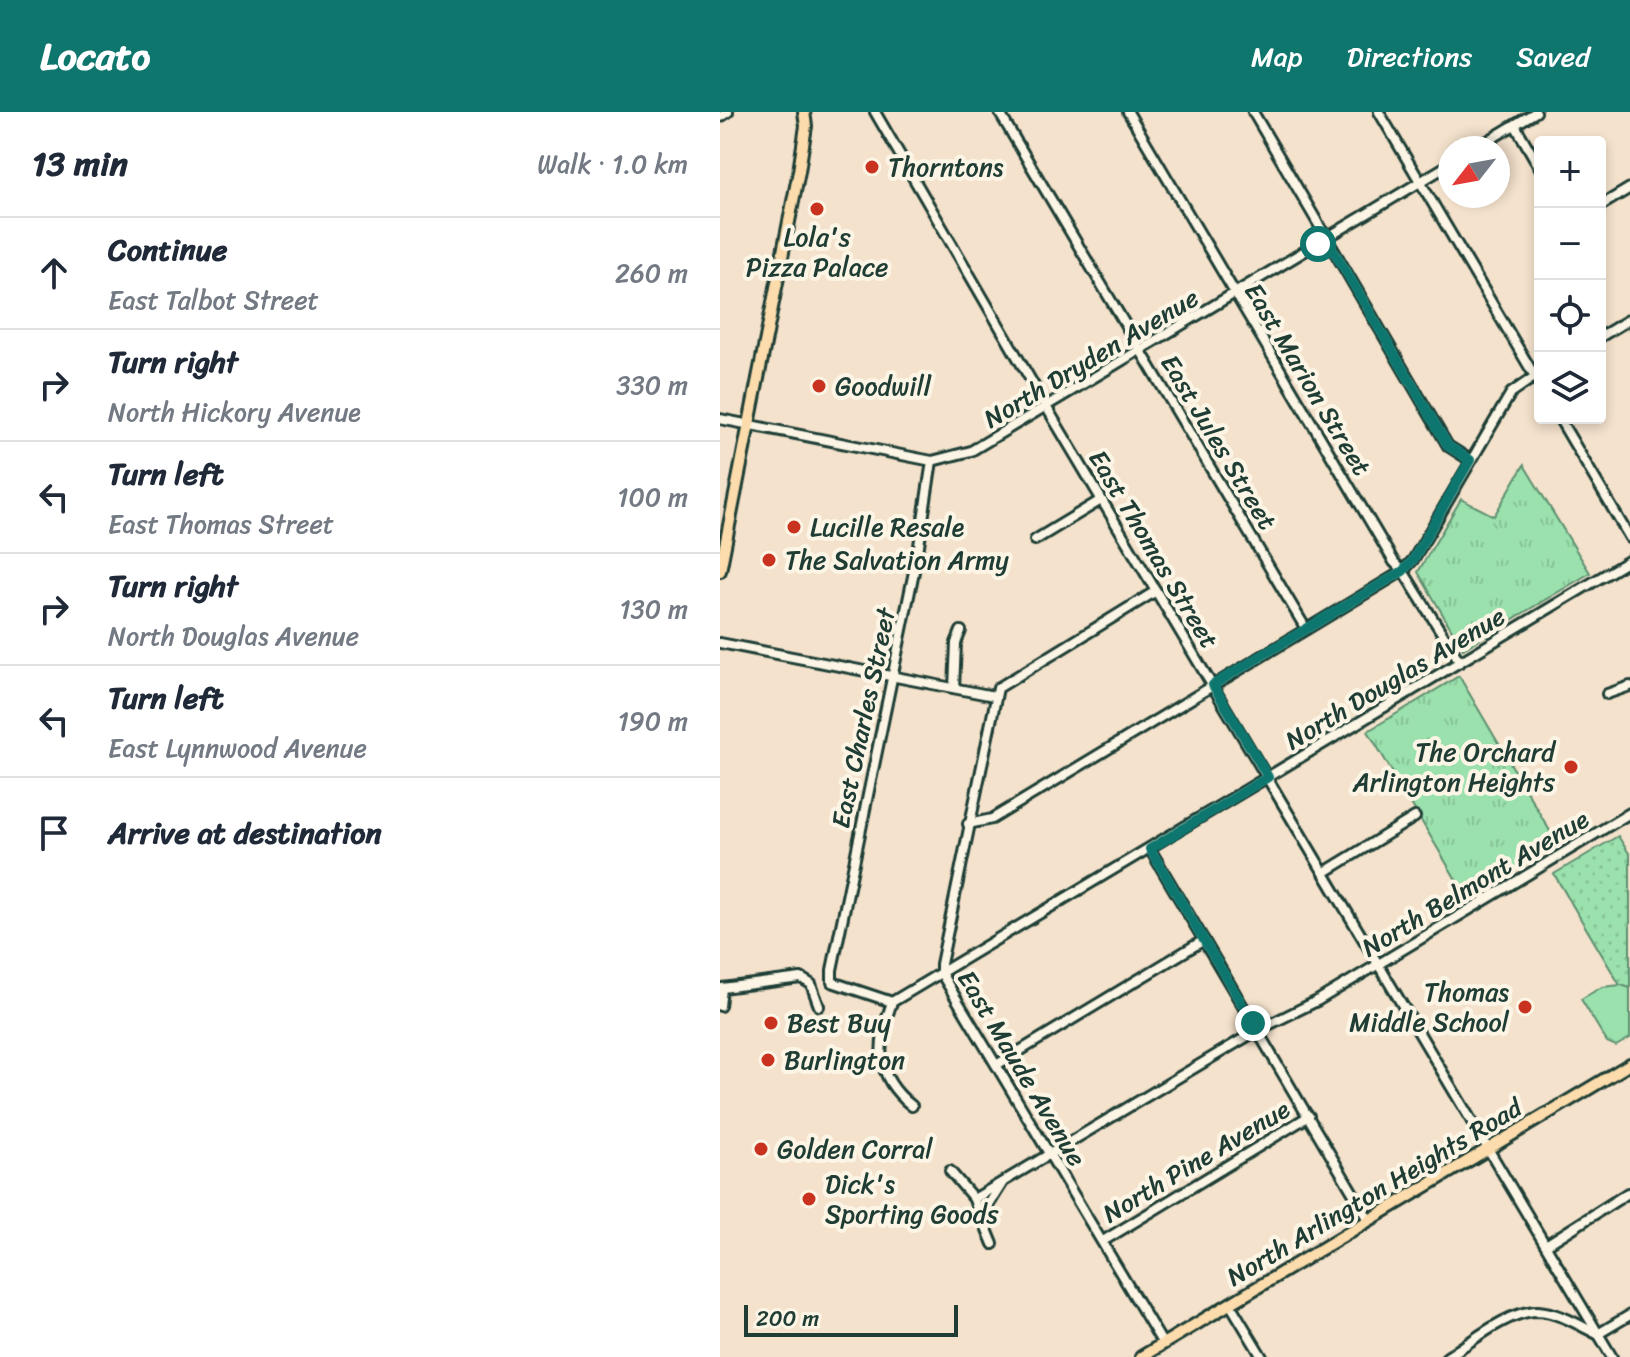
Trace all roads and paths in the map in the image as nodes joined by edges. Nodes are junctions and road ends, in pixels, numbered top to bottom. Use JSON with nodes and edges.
{"nodes":[{"id":1,"x":728,"y":112,"type":"edge"},
{"id":2,"x":875,"y":112,"type":"edge"},
{"id":3,"x":999,"y":112,"type":"edge"},
{"id":4,"x":1128,"y":112,"type":"edge"},
{"id":5,"x":1253,"y":112,"type":"edge"},
{"id":6,"x":1379,"y":112,"type":"edge"},
{"id":7,"x":1536,"y":112,"type":"edge"},
{"id":8,"x":806,"y":113,"type":"edge"},
{"id":9,"x":720,"y":117,"type":"edge"},
{"id":10,"x":1515,"y":125,"type":"junction"},
{"id":11,"x":1496,"y":136,"type":"edge"},
{"id":12,"x":1534,"y":158,"type":"edge"},
{"id":13,"x":1438,"y":171,"type":"edge"},
{"id":14,"x":1421,"y":182,"type":"junction"},
{"id":15,"x":1630,"y":188,"type":"edge"},
{"id":16,"x":1606,"y":202,"type":"edge"},
{"id":17,"x":1327,"y":239,"type":"junction"},
{"id":18,"x":1234,"y":295,"type":"junction"},
{"id":19,"x":1630,"y":319,"type":"edge"},
{"id":20,"x":1606,"y":333,"type":"edge"},
{"id":21,"x":1142,"y":350,"type":"junction"},
{"id":22,"x":1534,"y":371,"type":"edge"},
{"id":23,"x":1534,"y":380,"type":"edge"},
{"id":24,"x":1047,"y":408,"type":"junction"},
{"id":25,"x":720,"y":419,"type":"edge"},
{"id":26,"x":748,"y":424,"type":"junction"},
{"id":27,"x":1563,"y":424,"type":"edge"},
{"id":28,"x":1470,"y":460,"type":"junction"},
{"id":29,"x":932,"y":461,"type":"junction"},
{"id":30,"x":1101,"y":500,"type":"junction"},
{"id":31,"x":1630,"y":538,"type":"edge"},
{"id":32,"x":1035,"y":540,"type":"dead end"},
{"id":33,"x":1630,"y":560,"type":"edge"},
{"id":34,"x":720,"y":571,"type":"edge"},
{"id":35,"x":1403,"y":571,"type":"junction"},
{"id":36,"x":1156,"y":591,"type":"junction"},
{"id":37,"x":1306,"y":629,"type":"junction"},
{"id":38,"x":961,"y":631,"type":"dead end"},
{"id":39,"x":720,"y":643,"type":"edge"},
{"id":40,"x":1460,"y":662,"type":"junction"},
{"id":41,"x":891,"y":675,"type":"junction"},
{"id":42,"x":1213,"y":685,"type":"junction"},
{"id":43,"x":1630,"y":686,"type":"edge"},
{"id":44,"x":954,"y":688,"type":"junction"},
{"id":45,"x":1607,"y":694,"type":"dead end"},
{"id":46,"x":994,"y":696,"type":"junction"},
{"id":47,"x":1268,"y":777,"type":"junction"},
{"id":48,"x":1630,"y":813,"type":"edge"},
{"id":49,"x":1415,"y":817,"type":"dead end"},
{"id":50,"x":968,"y":824,"type":"junction"},
{"id":51,"x":1150,"y":849,"type":"junction"},
{"id":52,"x":1325,"y":872,"type":"junction"},
{"id":53,"x":1204,"y":940,"type":"junction"},
{"id":54,"x":1380,"y":964,"type":"junction"},
{"id":55,"x":941,"y":973,"type":"junction"},
{"id":56,"x":892,"y":1002,"type":"junction"},
{"id":57,"x":720,"y":1006,"type":"edge"},
{"id":58,"x":819,"y":1006,"type":"dead end"},
{"id":59,"x":1258,"y":1030,"type":"junction"},
{"id":60,"x":998,"y":1064,"type":"junction"},
{"id":61,"x":1630,"y":1064,"type":"edge"},
{"id":62,"x":912,"y":1106,"type":"dead end"},
{"id":63,"x":1309,"y":1116,"type":"junction"},
{"id":64,"x":1491,"y":1148,"type":"junction"},
{"id":65,"x":1051,"y":1155,"type":"junction"},
{"id":66,"x":950,"y":1171,"type":"dead end"},
{"id":67,"x":1003,"y":1182,"type":"junction"},
{"id":68,"x":1628,"y":1193,"type":"edge"},
{"id":69,"x":974,"y":1199,"type":"junction"},
{"id":70,"x":979,"y":1210,"type":"junction"},
{"id":71,"x":1369,"y":1220,"type":"junction"},
{"id":72,"x":1103,"y":1241,"type":"junction"},
{"id":73,"x":993,"y":1244,"type":"dead end"},
{"id":74,"x":1546,"y":1245,"type":"junction"},
{"id":75,"x":1230,"y":1304,"type":"junction"},
{"id":76,"x":1630,"y":1315,"type":"edge"},
{"id":77,"x":1598,"y":1334,"type":"junction"},
{"id":78,"x":1163,"y":1344,"type":"junction"},
{"id":79,"x":1141,"y":1357,"type":"edge"},
{"id":80,"x":1262,"y":1357,"type":"edge"},
{"id":81,"x":1447,"y":1357,"type":"edge"},
{"id":82,"x":1612,"y":1357,"type":"edge"}],
"edges":[{"from":1,"to":9,"type":"street"},
{"from":2,"to":24,"type":"street","name":"East Thomas Street"},
{"from":3,"to":21,"type":"street","name":"East Jules Street"},
{"from":4,"to":18,"type":"street","name":"East Marion Street"},
{"from":5,"to":17,"type":"street"},
{"from":6,"to":14,"type":"street"},
{"from":7,"to":10,"type":"street"},
{"from":8,"to":26,"type":"main road"},
{"from":10,"to":11,"type":"street"},
{"from":10,"to":12,"type":"street"},
{"from":13,"to":14,"type":"street","name":"North Dryden Avenue"},
{"from":14,"to":17,"type":"street","name":"North Dryden Avenue"},
{"from":14,"to":22,"type":"street"},
{"from":15,"to":16,"type":"street"},
{"from":17,"to":18,"type":"street","name":"North Dryden Avenue"},
{"from":17,"to":28,"type":"street"},
{"from":18,"to":21,"type":"street","name":"North Dryden Avenue"},
{"from":18,"to":35,"type":"street","name":"East Marion Street"},
{"from":19,"to":20,"type":"street"},
{"from":21,"to":24,"type":"street","name":"North Dryden Avenue"},
{"from":21,"to":37,"type":"street","name":"East Jules Street"},
{"from":23,"to":28,"type":"street"},
{"from":24,"to":29,"type":"street","name":"North Dryden Avenue"},
{"from":24,"to":30,"type":"street","name":"East Thomas Street"},
{"from":25,"to":26,"type":"street","name":"North Dryden Avenue"},
{"from":26,"to":29,"type":"street","name":"North Dryden Avenue"},
{"from":26,"to":34,"type":"main road"},
{"from":27,"to":31,"type":"street"},
{"from":28,"to":35,"type":"street"},
{"from":29,"to":41,"type":"street","name":"East Charles Street"},
{"from":30,"to":32,"type":"street"},
{"from":30,"to":36,"type":"street","name":"East Thomas Street"},
{"from":33,"to":40,"type":"street","name":"North Douglas Avenue"},
{"from":35,"to":37,"type":"street"},
{"from":35,"to":40,"type":"street","name":"East Marion Street"},
{"from":36,"to":42,"type":"street","name":"East Thomas Street"},
{"from":36,"to":46,"type":"street"},
{"from":37,"to":42,"type":"street"},
{"from":38,"to":44,"type":"street"},
{"from":39,"to":41,"type":"street"},
{"from":40,"to":47,"type":"street","name":"North Douglas Avenue"},
{"from":41,"to":44,"type":"street"},
{"from":41,"to":56,"type":"street","name":"East Charles Street"},
{"from":42,"to":47,"type":"street","name":"East Thomas Street"},
{"from":42,"to":50,"type":"street"},
{"from":43,"to":45,"type":"street"},
{"from":44,"to":46,"type":"street"},
{"from":46,"to":50,"type":"street","name":"East Maude Avenue"},
{"from":47,"to":51,"type":"street","name":"North Douglas Avenue"},
{"from":47,"to":52,"type":"street","name":"East Thomas Street"},
{"from":48,"to":54,"type":"street","name":"North Belmont Avenue"},
{"from":49,"to":52,"type":"street"},
{"from":50,"to":55,"type":"street","name":"East Maude Avenue"},
{"from":51,"to":53,"type":"street"},
{"from":51,"to":55,"type":"street","name":"North Douglas Avenue"},
{"from":52,"to":54,"type":"street","name":"East Thomas Street"},
{"from":53,"to":59,"type":"street"},
{"from":53,"to":60,"type":"street"},
{"from":54,"to":59,"type":"street","name":"North Belmont Avenue"},
{"from":54,"to":64,"type":"street","name":"East Thomas Street"},
{"from":55,"to":56,"type":"street","name":"North Douglas Avenue"},
{"from":55,"to":60,"type":"street","name":"East Maude Avenue"},
{"from":56,"to":62,"type":"street"},
{"from":57,"to":58,"type":"street"},
{"from":59,"to":63,"type":"street"},
{"from":59,"to":65,"type":"street","name":"North Belmont Avenue"},
{"from":60,"to":65,"type":"street","name":"East Maude Avenue"},
{"from":61,"to":64,"type":"main road","name":"North Arlington Heights Road"},
{"from":63,"to":71,"type":"street"},
{"from":63,"to":72,"type":"street","name":"North Pine Avenue"},
{"from":64,"to":71,"type":"main road","name":"North Arlington Heights Road"},
{"from":64,"to":74,"type":"street","name":"East Thomas Street"},
{"from":65,"to":67,"type":"street","name":"North Belmont Avenue"},
{"from":65,"to":72,"type":"street","name":"East Maude Avenue"},
{"from":66,"to":69,"type":"street"},
{"from":67,"to":69,"type":"street","name":"North Belmont Avenue"},
{"from":67,"to":70,"type":"street"},
{"from":68,"to":74,"type":"street"},
{"from":69,"to":70,"type":"street"},
{"from":70,"to":73,"type":"street"},
{"from":71,"to":75,"type":"main road","name":"North Arlington Heights Road"},
{"from":72,"to":78,"type":"street","name":"East Maude Avenue"},
{"from":74,"to":77,"type":"street","name":"East Thomas Street"},
{"from":75,"to":78,"type":"main road","name":"North Arlington Heights Road"},
{"from":75,"to":80,"type":"street"},
{"from":76,"to":77,"type":"street"},
{"from":77,"to":81,"type":"street"},
{"from":77,"to":82,"type":"street","name":"East Thomas Street"},
{"from":78,"to":79,"type":"main road","name":"North Arlington Heights Road"}]}
